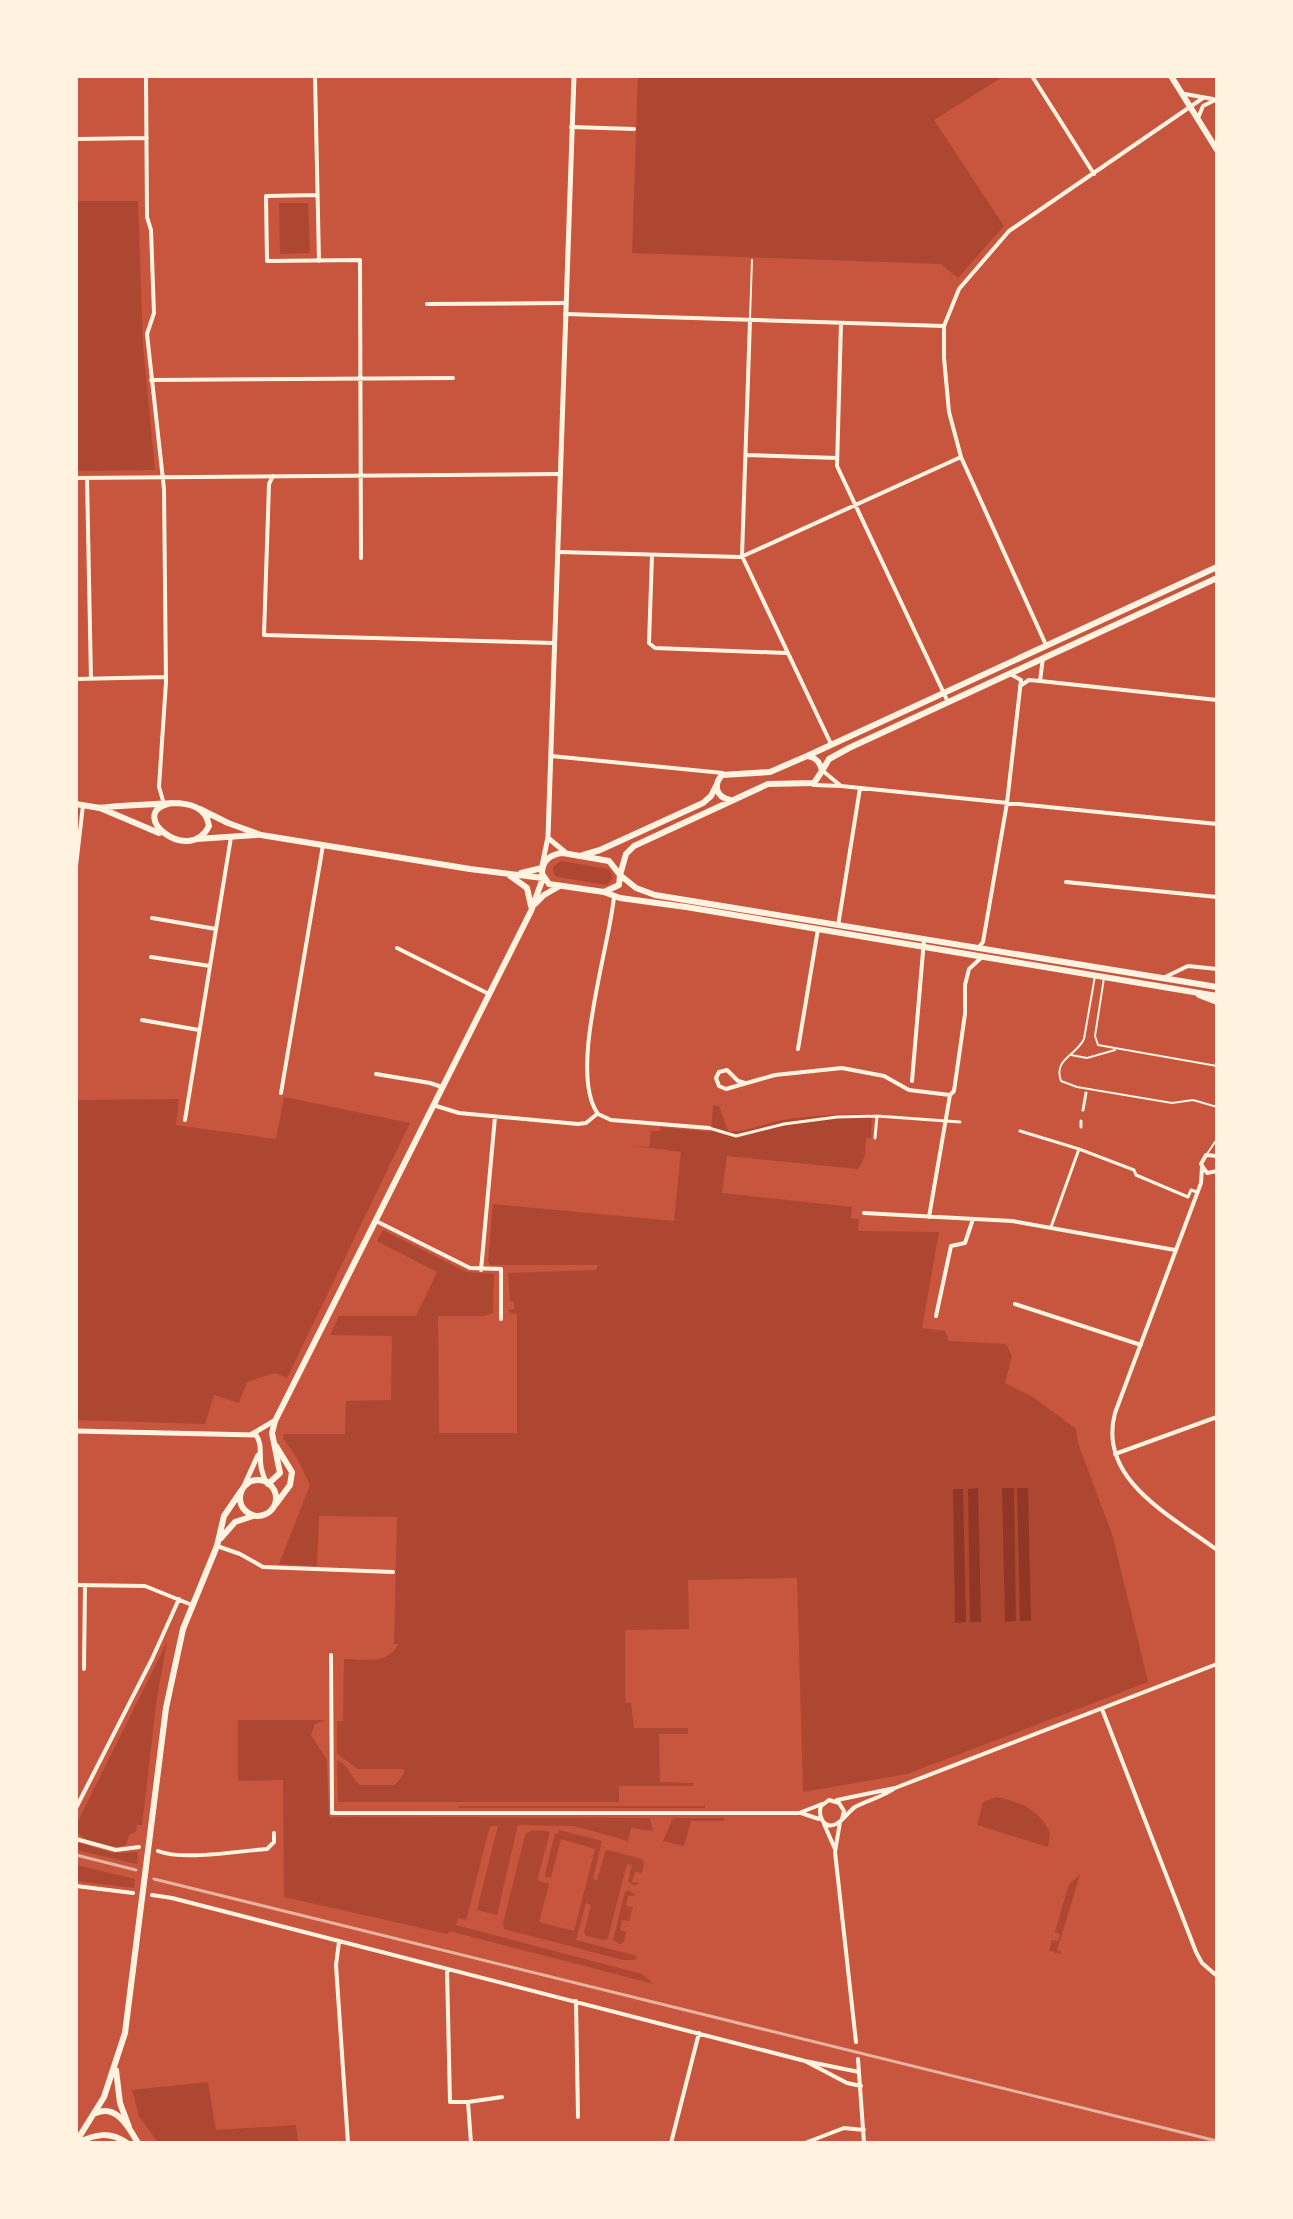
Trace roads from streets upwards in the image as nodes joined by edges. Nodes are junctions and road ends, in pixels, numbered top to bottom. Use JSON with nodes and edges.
{"nodes":[{"id":1,"x":146,"y":76,"type":"edge"},
{"id":2,"x":315,"y":76,"type":"edge"},
{"id":3,"x":572,"y":76,"type":"edge"},
{"id":4,"x":1032,"y":76,"type":"edge"},
{"id":5,"x":1171,"y":76,"type":"edge"},
{"id":6,"x":1178,"y":88,"type":"junction"},
{"id":7,"x":1203,"y":98,"type":"junction"},
{"id":8,"x":1215,"y":99,"type":"edge"},
{"id":9,"x":1191,"y":108,"type":"junction"},
{"id":10,"x":1199,"y":121,"type":"junction"},
{"id":11,"x":571,"y":127,"type":"junction"},
{"id":12,"x":634,"y":129,"type":"dead end"},
{"id":13,"x":147,"y":138,"type":"junction"},
{"id":14,"x":76,"y":139,"type":"edge"},
{"id":15,"x":1217,"y":150,"type":"edge"},
{"id":16,"x":1094,"y":174,"type":"junction"},
{"id":17,"x":317,"y":195,"type":"junction"},
{"id":18,"x":319,"y":261,"type":"junction"},
{"id":19,"x":565,"y":303,"type":"junction"},
{"id":20,"x":427,"y":304,"type":"dead end"},
{"id":21,"x":565,"y":314,"type":"junction"},
{"id":22,"x":750,"y":320,"type":"junction"},
{"id":23,"x":841,"y":323,"type":"junction"},
{"id":24,"x":944,"y":326,"type":"junction"},
{"id":25,"x":453,"y":378,"type":"dead end"},
{"id":26,"x":359,"y":379,"type":"junction"},
{"id":27,"x":151,"y":380,"type":"junction"},
{"id":28,"x":746,"y":455,"type":"junction"},
{"id":29,"x":961,"y":457,"type":"junction"},
{"id":30,"x":837,"y":458,"type":"junction"},
{"id":31,"x":560,"y":474,"type":"junction"},
{"id":32,"x":275,"y":476,"type":"junction"},
{"id":33,"x":361,"y":476,"type":"junction"},
{"id":34,"x":162,"y":477,"type":"junction"},
{"id":35,"x":76,"y":478,"type":"edge"},
{"id":36,"x":87,"y":478,"type":"junction"},
{"id":37,"x":856,"y":504,"type":"junction"},
{"id":38,"x":557,"y":552,"type":"junction"},
{"id":39,"x":652,"y":555,"type":"junction"},
{"id":40,"x":742,"y":556,"type":"junction"},
{"id":41,"x":361,"y":558,"type":"dead end"},
{"id":42,"x":1217,"y":567,"type":"edge"},
{"id":43,"x":1217,"y":578,"type":"edge"},
{"id":44,"x":554,"y":643,"type":"junction"},
{"id":45,"x":1046,"y":645,"type":"junction"},
{"id":46,"x":786,"y":653,"type":"junction"},
{"id":47,"x":1043,"y":658,"type":"junction"},
{"id":48,"x":1010,"y":674,"type":"junction"},
{"id":49,"x":166,"y":677,"type":"junction"},
{"id":50,"x":76,"y":679,"type":"edge"},
{"id":51,"x":91,"y":679,"type":"junction"},
{"id":52,"x":1040,"y":681,"type":"junction"},
{"id":53,"x":1020,"y":686,"type":"junction"},
{"id":54,"x":944,"y":692,"type":"junction"},
{"id":55,"x":1217,"y":700,"type":"edge"},
{"id":56,"x":948,"y":702,"type":"junction"},
{"id":57,"x":831,"y":744,"type":"junction"},
{"id":58,"x":551,"y":756,"type":"junction"},
{"id":59,"x":807,"y":756,"type":"junction"},
{"id":60,"x":822,"y":771,"type":"junction"},
{"id":61,"x":704,"y":772,"type":"junction"},
{"id":62,"x":729,"y":774,"type":"junction"},
{"id":63,"x":803,"y":784,"type":"junction"},
{"id":64,"x":716,"y":785,"type":"junction"},
{"id":65,"x":841,"y":786,"type":"junction"},
{"id":66,"x":860,"y":788,"type":"junction"},
{"id":67,"x":730,"y":800,"type":"junction"},
{"id":68,"x":168,"y":803,"type":"junction"},
{"id":69,"x":1007,"y":803,"type":"junction"},
{"id":70,"x":80,"y":805,"type":"edge"},
{"id":71,"x":98,"y":808,"type":"junction"},
{"id":72,"x":200,"y":809,"type":"junction"},
{"id":73,"x":1217,"y":824,"type":"edge"},
{"id":74,"x":261,"y":835,"type":"junction"},
{"id":75,"x":167,"y":836,"type":"junction"},
{"id":76,"x":231,"y":837,"type":"junction"},
{"id":77,"x":548,"y":837,"type":"junction"},
{"id":78,"x":195,"y":840,"type":"junction"},
{"id":79,"x":323,"y":845,"type":"junction"},
{"id":80,"x":570,"y":853,"type":"junction"},
{"id":81,"x":581,"y":855,"type":"junction"},
{"id":82,"x":76,"y":866,"type":"edge"},
{"id":83,"x":542,"y":868,"type":"junction"},
{"id":84,"x":506,"y":873,"type":"junction"},
{"id":85,"x":620,"y":875,"type":"junction"},
{"id":86,"x":543,"y":878,"type":"junction"},
{"id":87,"x":1066,"y":882,"type":"dead end"},
{"id":88,"x":558,"y":887,"type":"junction"},
{"id":89,"x":604,"y":892,"type":"junction"},
{"id":90,"x":614,"y":896,"type":"junction"},
{"id":91,"x":1217,"y":897,"type":"edge"},
{"id":92,"x":531,"y":911,"type":"junction"},
{"id":93,"x":152,"y":918,"type":"dead end"},
{"id":94,"x":819,"y":926,"type":"junction"},
{"id":95,"x":838,"y":926,"type":"junction"},
{"id":96,"x":216,"y":929,"type":"junction"},
{"id":97,"x":924,"y":943,"type":"junction"},
{"id":98,"x":397,"y":948,"type":"dead end"},
{"id":99,"x":974,"y":948,"type":"junction"},
{"id":100,"x":151,"y":957,"type":"dead end"},
{"id":101,"x":988,"y":957,"type":"junction"},
{"id":102,"x":210,"y":966,"type":"junction"},
{"id":103,"x":1217,"y":969,"type":"edge"},
{"id":104,"x":1153,"y":978,"type":"junction"},
{"id":105,"x":1217,"y":987,"type":"edge"},
{"id":106,"x":489,"y":994,"type":"junction"},
{"id":107,"x":1217,"y":999,"type":"edge"},
{"id":108,"x":142,"y":1020,"type":"dead end"},
{"id":109,"x":199,"y":1030,"type":"junction"},
{"id":110,"x":798,"y":1049,"type":"dead end"},
{"id":111,"x":376,"y":1074,"type":"dead end"},
{"id":112,"x":912,"y":1081,"type":"dead end"},
{"id":113,"x":745,"y":1083,"type":"junction"},
{"id":114,"x":442,"y":1087,"type":"junction"},
{"id":115,"x":281,"y":1093,"type":"dead end"},
{"id":116,"x":1086,"y":1093,"type":"dead end"},
{"id":117,"x":950,"y":1095,"type":"junction"},
{"id":118,"x":433,"y":1105,"type":"junction"},
{"id":119,"x":1083,"y":1110,"type":"dead end"},
{"id":120,"x":598,"y":1114,"type":"junction"},
{"id":121,"x":877,"y":1116,"type":"junction"},
{"id":122,"x":495,"y":1117,"type":"junction"},
{"id":123,"x":185,"y":1120,"type":"dead end"},
{"id":124,"x":945,"y":1121,"type":"junction"},
{"id":125,"x":1081,"y":1121,"type":"dead end"},
{"id":126,"x":960,"y":1122,"type":"dead end"},
{"id":127,"x":1081,"y":1127,"type":"dead end"},
{"id":128,"x":709,"y":1128,"type":"joint"},
{"id":129,"x":1020,"y":1131,"type":"dead end"},
{"id":130,"x":875,"y":1138,"type":"dead end"},
{"id":131,"x":1079,"y":1149,"type":"junction"},
{"id":132,"x":1217,"y":1156,"type":"edge"},
{"id":133,"x":1202,"y":1167,"type":"junction"},
{"id":134,"x":1214,"y":1172,"type":"edge"},
{"id":135,"x":1201,"y":1183,"type":"junction"},
{"id":136,"x":1197,"y":1192,"type":"junction"},
{"id":137,"x":864,"y":1213,"type":"dead end"},
{"id":138,"x":929,"y":1217,"type":"junction"},
{"id":139,"x":973,"y":1219,"type":"junction"},
{"id":140,"x":375,"y":1220,"type":"junction"},
{"id":141,"x":1051,"y":1227,"type":"junction"},
{"id":142,"x":1176,"y":1250,"type":"junction"},
{"id":143,"x":481,"y":1270,"type":"junction"},
{"id":144,"x":1015,"y":1304,"type":"dead end"},
{"id":145,"x":936,"y":1316,"type":"dead end"},
{"id":146,"x":501,"y":1319,"type":"dead end"},
{"id":147,"x":1141,"y":1345,"type":"junction"},
{"id":148,"x":1217,"y":1417,"type":"edge"},
{"id":149,"x":275,"y":1421,"type":"junction"},
{"id":150,"x":76,"y":1431,"type":"edge"},
{"id":151,"x":249,"y":1435,"type":"junction"},
{"id":152,"x":274,"y":1443,"type":"junction"},
{"id":153,"x":260,"y":1450,"type":"junction"},
{"id":154,"x":1115,"y":1454,"type":"junction"},
{"id":155,"x":268,"y":1483,"type":"junction"},
{"id":156,"x":242,"y":1488,"type":"junction"},
{"id":157,"x":274,"y":1507,"type":"junction"},
{"id":158,"x":253,"y":1516,"type":"junction"},
{"id":159,"x":218,"y":1544,"type":"junction"},
{"id":160,"x":1217,"y":1550,"type":"edge"},
{"id":161,"x":393,"y":1572,"type":"dead end"},
{"id":162,"x":76,"y":1585,"type":"edge"},
{"id":163,"x":85,"y":1585,"type":"junction"},
{"id":164,"x":179,"y":1599,"type":"junction"},
{"id":165,"x":192,"y":1605,"type":"junction"},
{"id":166,"x":331,"y":1655,"type":"dead end"},
{"id":167,"x":1217,"y":1664,"type":"edge"},
{"id":168,"x":84,"y":1669,"type":"dead end"},
{"id":169,"x":1102,"y":1709,"type":"junction"},
{"id":170,"x":897,"y":1788,"type":"junction"},
{"id":171,"x":831,"y":1800,"type":"junction"},
{"id":172,"x":822,"y":1804,"type":"junction"},
{"id":173,"x":76,"y":1808,"type":"edge"},
{"id":174,"x":799,"y":1813,"type":"junction"},
{"id":175,"x":822,"y":1820,"type":"junction"},
{"id":176,"x":841,"y":1820,"type":"junction"},
{"id":177,"x":274,"y":1833,"type":"dead end"},
{"id":178,"x":76,"y":1839,"type":"edge"},
{"id":179,"x":139,"y":1847,"type":"dead end"},
{"id":180,"x":158,"y":1851,"type":"dead end"},
{"id":181,"x":835,"y":1852,"type":"junction"},
{"id":182,"x":76,"y":1886,"type":"edge"},
{"id":183,"x":133,"y":1893,"type":"dead end"},
{"id":184,"x":152,"y":1895,"type":"dead end"},
{"id":185,"x":339,"y":1941,"type":"junction"},
{"id":186,"x":447,"y":1969,"type":"junction"},
{"id":187,"x":1216,"y":1973,"type":"edge"},
{"id":188,"x":576,"y":2001,"type":"junction"},
{"id":189,"x":699,"y":2033,"type":"junction"},
{"id":190,"x":856,"y":2042,"type":"dead end"},
{"id":191,"x":858,"y":2059,"type":"dead end"},
{"id":192,"x":802,"y":2061,"type":"junction"},
{"id":193,"x":117,"y":2063,"type":"junction"},
{"id":194,"x":859,"y":2072,"type":"junction"},
{"id":195,"x":861,"y":2086,"type":"junction"},
{"id":196,"x":502,"y":2097,"type":"dead end"},
{"id":197,"x":468,"y":2102,"type":"junction"},
{"id":198,"x":94,"y":2116,"type":"junction"},
{"id":199,"x":578,"y":2117,"type":"dead end"},
{"id":200,"x":129,"y":2127,"type":"junction"},
{"id":201,"x":864,"y":2130,"type":"junction"},
{"id":202,"x":77,"y":2142,"type":"edge"},
{"id":203,"x":127,"y":2143,"type":"edge"},
{"id":204,"x":138,"y":2143,"type":"edge"},
{"id":205,"x":348,"y":2143,"type":"edge"},
{"id":206,"x":471,"y":2143,"type":"edge"},
{"id":207,"x":671,"y":2143,"type":"edge"},
{"id":208,"x":805,"y":2143,"type":"edge"},
{"id":209,"x":864,"y":2143,"type":"edge"}],
"edges":[{"from":1,"to":13,"type":"street"},
{"from":2,"to":17,"type":"street"},
{"from":3,"to":11,"type":"street"},
{"from":4,"to":16,"type":"street"},
{"from":5,"to":6,"type":"main road"},
{"from":6,"to":7,"type":"street"},
{"from":6,"to":9,"type":"main road"},
{"from":7,"to":8,"type":"street"},
{"from":7,"to":9,"type":"street"},
{"from":8,"to":10,"type":"street"},
{"from":9,"to":10,"type":"main road"},
{"from":9,"to":16,"type":"street"},
{"from":10,"to":15,"type":"main road"},
{"from":11,"to":12,"type":"street"},
{"from":11,"to":19,"type":"street"},
{"from":13,"to":14,"type":"street"},
{"from":13,"to":27,"type":"street"},
{"from":16,"to":24,"type":"street"},
{"from":17,"to":18,"type":"street"},
{"from":17,"to":18,"type":"street"},
{"from":18,"to":26,"type":"street"},
{"from":19,"to":20,"type":"street"},
{"from":19,"to":21,"type":"street"},
{"from":21,"to":22,"type":"street"},
{"from":21,"to":31,"type":"street"},
{"from":22,"to":23,"type":"street"},
{"from":22,"to":28,"type":"street"},
{"from":23,"to":24,"type":"street"},
{"from":23,"to":30,"type":"street"},
{"from":24,"to":29,"type":"street"},
{"from":25,"to":26,"type":"street"},
{"from":26,"to":27,"type":"street"},
{"from":26,"to":33,"type":"street"},
{"from":27,"to":34,"type":"street"},
{"from":28,"to":30,"type":"street"},
{"from":28,"to":40,"type":"street"},
{"from":29,"to":37,"type":"street"},
{"from":29,"to":45,"type":"street"},
{"from":30,"to":37,"type":"street"},
{"from":31,"to":33,"type":"street"},
{"from":31,"to":38,"type":"street"},
{"from":32,"to":33,"type":"street"},
{"from":32,"to":34,"type":"street"},
{"from":32,"to":44,"type":"street"},
{"from":33,"to":41,"type":"street"},
{"from":34,"to":36,"type":"street"},
{"from":34,"to":49,"type":"street"},
{"from":35,"to":36,"type":"street"},
{"from":36,"to":51,"type":"street"},
{"from":37,"to":40,"type":"street"},
{"from":37,"to":54,"type":"street"},
{"from":38,"to":39,"type":"street"},
{"from":38,"to":44,"type":"street"},
{"from":39,"to":40,"type":"street"},
{"from":39,"to":46,"type":"street"},
{"from":40,"to":46,"type":"street"},
{"from":42,"to":45,"type":"main road"},
{"from":43,"to":47,"type":"main road"},
{"from":44,"to":58,"type":"street"},
{"from":45,"to":54,"type":"main road"},
{"from":46,"to":57,"type":"street"},
{"from":47,"to":48,"type":"main road"},
{"from":47,"to":52,"type":"street"},
{"from":48,"to":53,"type":"street"},
{"from":48,"to":56,"type":"main road"},
{"from":49,"to":51,"type":"street"},
{"from":49,"to":68,"type":"street"},
{"from":50,"to":51,"type":"street"},
{"from":52,"to":53,"type":"street"},
{"from":52,"to":55,"type":"street"},
{"from":53,"to":69,"type":"street"},
{"from":54,"to":56,"type":"street"},
{"from":54,"to":57,"type":"main road"},
{"from":56,"to":60,"type":"main road"},
{"from":57,"to":59,"type":"main road"},
{"from":58,"to":61,"type":"street"},
{"from":58,"to":77,"type":"street"},
{"from":59,"to":60,"type":"main road"},
{"from":59,"to":62,"type":"main road"},
{"from":60,"to":63,"type":"main road"},
{"from":60,"to":65,"type":"street"},
{"from":61,"to":62,"type":"street"},
{"from":61,"to":64,"type":"street"},
{"from":62,"to":64,"type":"main road"},
{"from":63,"to":65,"type":"street"},
{"from":63,"to":67,"type":"main road"},
{"from":64,"to":67,"type":"main road"},
{"from":64,"to":81,"type":"main road"},
{"from":65,"to":66,"type":"street"},
{"from":66,"to":69,"type":"street"},
{"from":66,"to":95,"type":"street"},
{"from":67,"to":85,"type":"main road"},
{"from":68,"to":71,"type":"main road"},
{"from":68,"to":72,"type":"main road"},
{"from":68,"to":75,"type":"main road"},
{"from":69,"to":73,"type":"street"},
{"from":69,"to":99,"type":"street"},
{"from":70,"to":71,"type":"main road"},
{"from":70,"to":82,"type":"street"},
{"from":71,"to":75,"type":"main road"},
{"from":72,"to":74,"type":"main road"},
{"from":72,"to":78,"type":"main road"},
{"from":74,"to":76,"type":"main road"},
{"from":74,"to":79,"type":"main road"},
{"from":75,"to":78,"type":"main road"},
{"from":76,"to":78,"type":"main road"},
{"from":76,"to":96,"type":"street"},
{"from":77,"to":80,"type":"street"},
{"from":77,"to":83,"type":"street"},
{"from":79,"to":84,"type":"main road"},
{"from":79,"to":115,"type":"street"},
{"from":80,"to":81,"type":"main road"},
{"from":80,"to":83,"type":"main road"},
{"from":81,"to":85,"type":"main road"},
{"from":83,"to":84,"type":"main road"},
{"from":83,"to":86,"type":"main road"},
{"from":84,"to":86,"type":"main road"},
{"from":84,"to":92,"type":"main road"},
{"from":85,"to":89,"type":"main road"},
{"from":85,"to":94,"type":"main road"},
{"from":86,"to":88,"type":"main road"},
{"from":86,"to":92,"type":"main road"},
{"from":87,"to":91,"type":"street"},
{"from":88,"to":89,"type":"main road"},
{"from":88,"to":92,"type":"main road"},
{"from":89,"to":90,"type":"main road"},
{"from":90,"to":94,"type":"main road"},
{"from":90,"to":120,"type":"street"},
{"from":92,"to":106,"type":"main road"},
{"from":93,"to":96,"type":"street"},
{"from":94,"to":95,"type":"main road"},
{"from":94,"to":97,"type":"main road"},
{"from":94,"to":110,"type":"street"},
{"from":95,"to":97,"type":"main road"},
{"from":96,"to":102,"type":"street"},
{"from":97,"to":99,"type":"main road"},
{"from":97,"to":101,"type":"main road"},
{"from":97,"to":112,"type":"street"},
{"from":98,"to":106,"type":"street"},
{"from":99,"to":104,"type":"main road"},
{"from":100,"to":102,"type":"street"},
{"from":101,"to":107,"type":"main road"},
{"from":101,"to":117,"type":"street"},
{"from":102,"to":109,"type":"street"},
{"from":103,"to":104,"type":"street"},
{"from":104,"to":105,"type":"main road"},
{"from":106,"to":114,"type":"main road"},
{"from":108,"to":109,"type":"street"},
{"from":109,"to":123,"type":"street"},
{"from":111,"to":114,"type":"street"},
{"from":113,"to":113,"type":"street"},
{"from":113,"to":117,"type":"street"},
{"from":114,"to":118,"type":"main road"},
{"from":116,"to":119,"type":"street"},
{"from":117,"to":124,"type":"street"},
{"from":118,"to":122,"type":"street"},
{"from":118,"to":140,"type":"main road"},
{"from":120,"to":122,"type":"street"},
{"from":120,"to":128,"type":"street"},
{"from":121,"to":124,"type":"street"},
{"from":121,"to":128,"type":"street"},
{"from":121,"to":130,"type":"street"},
{"from":122,"to":143,"type":"street"},
{"from":124,"to":126,"type":"street"},
{"from":124,"to":138,"type":"street"},
{"from":125,"to":127,"type":"street"},
{"from":129,"to":131,"type":"street"},
{"from":131,"to":136,"type":"street"},
{"from":131,"to":141,"type":"street"},
{"from":132,"to":133,"type":"street"},
{"from":133,"to":134,"type":"street"},
{"from":133,"to":135,"type":"street"},
{"from":134,"to":135,"type":"street"},
{"from":135,"to":136,"type":"street"},
{"from":136,"to":142,"type":"street"},
{"from":137,"to":138,"type":"street"},
{"from":138,"to":139,"type":"street"},
{"from":139,"to":141,"type":"street"},
{"from":139,"to":145,"type":"street"},
{"from":140,"to":143,"type":"street"},
{"from":140,"to":149,"type":"main road"},
{"from":141,"to":142,"type":"street"},
{"from":142,"to":147,"type":"street"},
{"from":143,"to":146,"type":"street"},
{"from":144,"to":147,"type":"street"},
{"from":147,"to":154,"type":"street"},
{"from":148,"to":154,"type":"street"},
{"from":149,"to":151,"type":"street"},
{"from":149,"to":152,"type":"main road"},
{"from":150,"to":151,"type":"street"},
{"from":151,"to":153,"type":"street"},
{"from":152,"to":155,"type":"main road"},
{"from":152,"to":157,"type":"main road"},
{"from":153,"to":155,"type":"street"},
{"from":153,"to":156,"type":"street"},
{"from":154,"to":160,"type":"street"},
{"from":155,"to":156,"type":"main road"},
{"from":155,"to":157,"type":"main road"},
{"from":156,"to":158,"type":"main road"},
{"from":156,"to":159,"type":"main road"},
{"from":157,"to":158,"type":"main road"},
{"from":158,"to":159,"type":"main road"},
{"from":159,"to":161,"type":"street"},
{"from":159,"to":165,"type":"main road"},
{"from":162,"to":163,"type":"street"},
{"from":163,"to":164,"type":"street"},
{"from":163,"to":168,"type":"street"},
{"from":164,"to":165,"type":"street"},
{"from":164,"to":173,"type":"street"},
{"from":165,"to":193,"type":"main road"},
{"from":166,"to":174,"type":"street"},
{"from":167,"to":169,"type":"street"},
{"from":169,"to":170,"type":"street"},
{"from":169,"to":187,"type":"street"},
{"from":170,"to":171,"type":"street"},
{"from":170,"to":176,"type":"street"},
{"from":171,"to":172,"type":"street"},
{"from":171,"to":176,"type":"street"},
{"from":172,"to":174,"type":"street"},
{"from":172,"to":175,"type":"street"},
{"from":174,"to":175,"type":"street"},
{"from":175,"to":176,"type":"street"},
{"from":175,"to":181,"type":"street"},
{"from":176,"to":181,"type":"street"},
{"from":177,"to":180,"type":"street"},
{"from":178,"to":179,"type":"street"},
{"from":181,"to":190,"type":"street"},
{"from":182,"to":183,"type":"street"},
{"from":184,"to":185,"type":"street"},
{"from":185,"to":186,"type":"street"},
{"from":185,"to":205,"type":"street"},
{"from":186,"to":188,"type":"street"},
{"from":186,"to":197,"type":"street"},
{"from":188,"to":189,"type":"street"},
{"from":188,"to":199,"type":"street"},
{"from":189,"to":192,"type":"street"},
{"from":189,"to":207,"type":"street"},
{"from":191,"to":194,"type":"street"},
{"from":192,"to":194,"type":"street"},
{"from":192,"to":195,"type":"street"},
{"from":193,"to":198,"type":"main road"},
{"from":193,"to":200,"type":"main road"},
{"from":194,"to":195,"type":"street"},
{"from":195,"to":201,"type":"street"},
{"from":196,"to":197,"type":"street"},
{"from":197,"to":206,"type":"street"},
{"from":198,"to":200,"type":"main road"},
{"from":198,"to":202,"type":"main road"},
{"from":200,"to":204,"type":"main road"},
{"from":201,"to":208,"type":"street"},
{"from":201,"to":209,"type":"street"},
{"from":202,"to":203,"type":"main road"}]}
